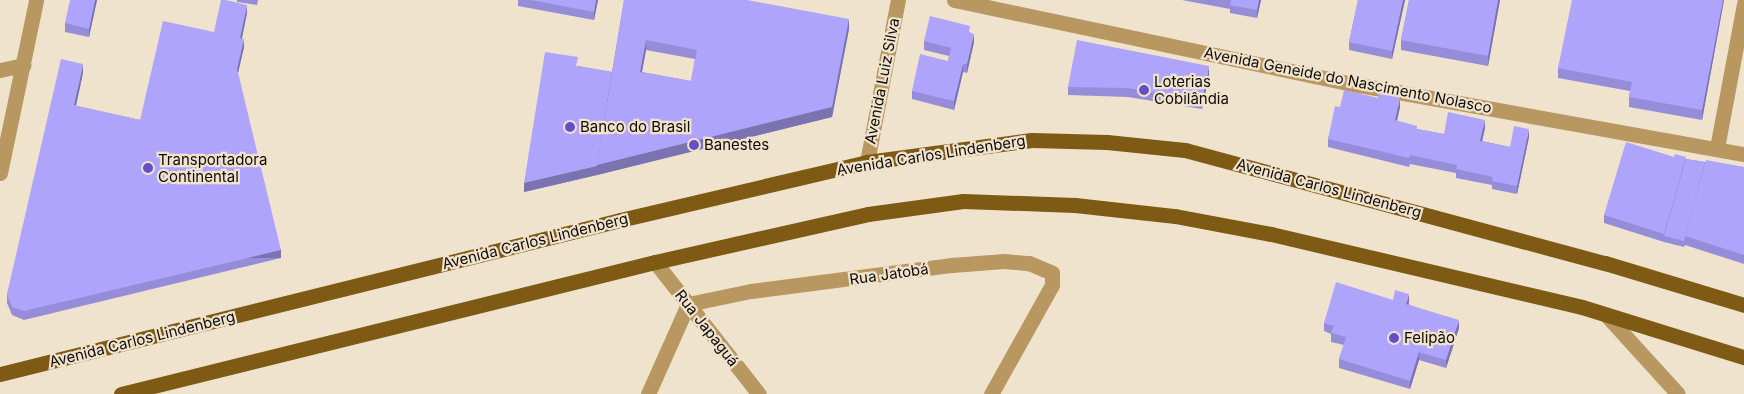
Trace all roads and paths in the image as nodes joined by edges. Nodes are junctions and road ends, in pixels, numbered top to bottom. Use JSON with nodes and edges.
{"nodes":[{"id":1,"x":36,"y":0,"type":"edge"},
{"id":2,"x":898,"y":0,"type":"edge"},
{"id":3,"x":954,"y":0,"type":"edge"},
{"id":4,"x":1744,"y":4,"type":"edge"},
{"id":5,"x":23,"y":65,"type":"junction"},
{"id":6,"x":0,"y":70,"type":"edge"},
{"id":7,"x":1717,"y":148,"type":"junction"},
{"id":8,"x":1744,"y":154,"type":"edge"},
{"id":9,"x":867,"y":162,"type":"junction"},
{"id":10,"x":0,"y":174,"type":"edge"},
{"id":11,"x":655,"y":262,"type":"junction"},
{"id":12,"x":688,"y":304,"type":"junction"},
{"id":13,"x":1744,"y":305,"type":"edge"},
{"id":14,"x":1608,"y":316,"type":"junction"},
{"id":15,"x":1744,"y":357,"type":"edge"},
{"id":16,"x":0,"y":374,"type":"edge"},
{"id":17,"x":121,"y":394,"type":"edge"},
{"id":18,"x":648,"y":394,"type":"edge"},
{"id":19,"x":759,"y":394,"type":"edge"},
{"id":20,"x":991,"y":394,"type":"edge"},
{"id":21,"x":1678,"y":394,"type":"edge"}],
"edges":[{"from":1,"to":5,"type":"street"},
{"from":2,"to":9,"type":"street","name":"Avenida Luiz Silva"},
{"from":3,"to":7,"type":"street","name":"Avenida Geneide do Nascimento Nolasco"},
{"from":4,"to":7,"type":"street"},
{"from":5,"to":6,"type":"street"},
{"from":5,"to":10,"type":"street"},
{"from":7,"to":8,"type":"street","name":"Avenida Geneide do Nascimento Nolasco"},
{"from":9,"to":13,"type":"main road","name":"Avenida Carlos Lindenberg"},
{"from":9,"to":16,"type":"main road","name":"Avenida Carlos Lindenberg"},
{"from":11,"to":12,"type":"street","name":"Rua Japaguá"},
{"from":11,"to":14,"type":"main road"},
{"from":11,"to":17,"type":"main road"},
{"from":12,"to":18,"type":"street"},
{"from":12,"to":19,"type":"street","name":"Rua Japaguá"},
{"from":12,"to":20,"type":"street","name":"Rua Jatobá"},
{"from":14,"to":15,"type":"main road"},
{"from":14,"to":21,"type":"street"}]}
